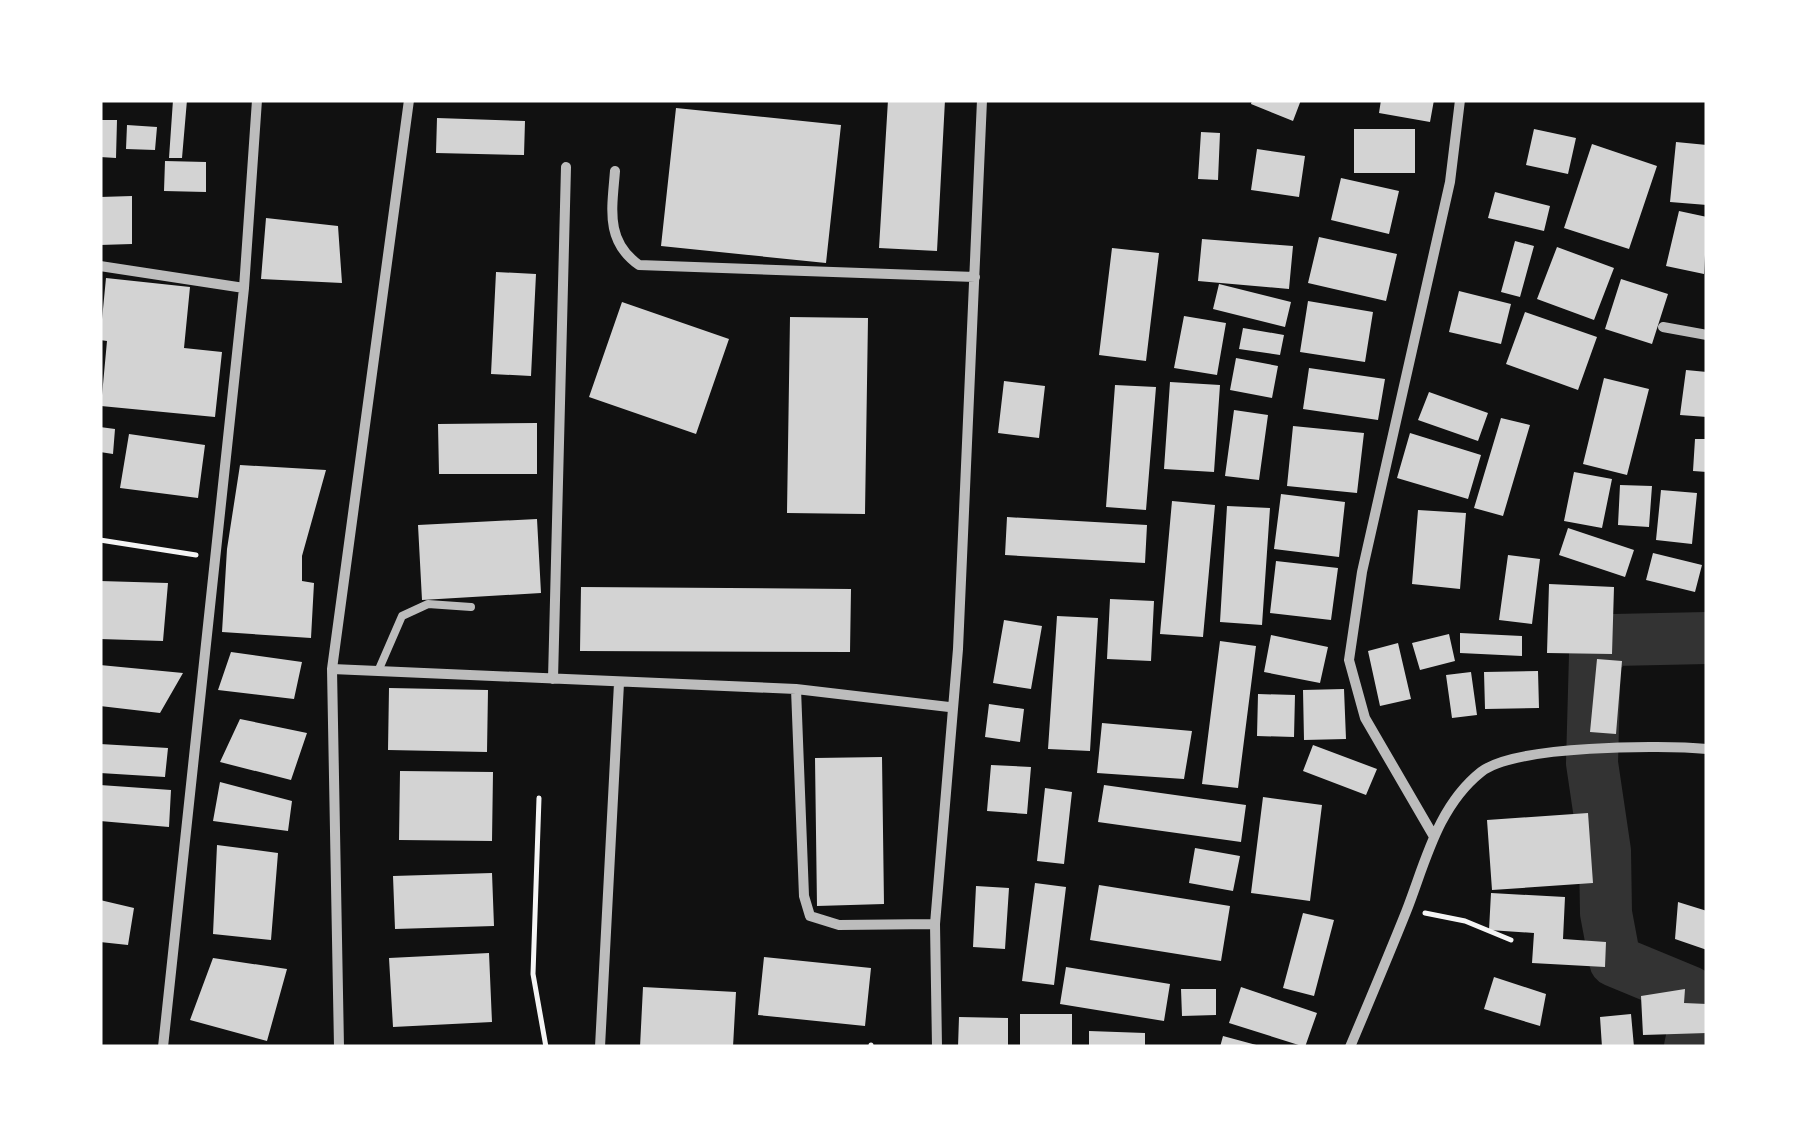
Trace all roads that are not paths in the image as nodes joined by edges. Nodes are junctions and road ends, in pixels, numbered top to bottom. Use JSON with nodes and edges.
{"nodes":[{"id":1,"x":257,"y":100,"type":"edge"},
{"id":2,"x":408,"y":100,"type":"edge"},
{"id":3,"x":982,"y":100,"type":"edge"},
{"id":4,"x":1460,"y":100,"type":"edge"},
{"id":5,"x":566,"y":167,"type":"dead end"},
{"id":6,"x":615,"y":172,"type":"dead end"},
{"id":7,"x":100,"y":266,"type":"edge"},
{"id":8,"x":975,"y":277,"type":"junction"},
{"id":9,"x":244,"y":288,"type":"junction"},
{"id":10,"x":1663,"y":327,"type":"dead end"},
{"id":11,"x":1707,"y":335,"type":"edge"},
{"id":12,"x":471,"y":607,"type":"dead end"},
{"id":13,"x":332,"y":668,"type":"junction"},
{"id":14,"x":379,"y":669,"type":"junction"},
{"id":15,"x":553,"y":679,"type":"junction"},
{"id":16,"x":619,"y":683,"type":"junction"},
{"id":17,"x":796,"y":689,"type":"junction"},
{"id":18,"x":950,"y":708,"type":"junction"},
{"id":19,"x":1707,"y":749,"type":"edge"},
{"id":20,"x":1433,"y":835,"type":"junction"},
{"id":21,"x":934,"y":924,"type":"junction"},
{"id":22,"x":162,"y":1047,"type":"edge"},
{"id":23,"x":338,"y":1047,"type":"edge"},
{"id":24,"x":600,"y":1047,"type":"edge"},
{"id":25,"x":937,"y":1047,"type":"edge"},
{"id":26,"x":1350,"y":1047,"type":"edge"}],
"edges":[{"from":1,"to":9,"type":"street"},
{"from":2,"to":13,"type":"street"},
{"from":3,"to":8,"type":"street"},
{"from":4,"to":20,"type":"street"},
{"from":5,"to":15,"type":"street"},
{"from":6,"to":8,"type":"street"},
{"from":7,"to":9,"type":"street"},
{"from":8,"to":18,"type":"street"},
{"from":9,"to":22,"type":"street"},
{"from":10,"to":11,"type":"street"},
{"from":12,"to":14,"type":"lane"},
{"from":13,"to":14,"type":"street"},
{"from":13,"to":23,"type":"street"},
{"from":14,"to":15,"type":"street"},
{"from":15,"to":16,"type":"street"},
{"from":16,"to":17,"type":"street"},
{"from":16,"to":24,"type":"street"},
{"from":17,"to":18,"type":"street"},
{"from":17,"to":21,"type":"street"},
{"from":18,"to":21,"type":"street"},
{"from":19,"to":20,"type":"street"},
{"from":20,"to":26,"type":"street"},
{"from":21,"to":25,"type":"street"}]}
